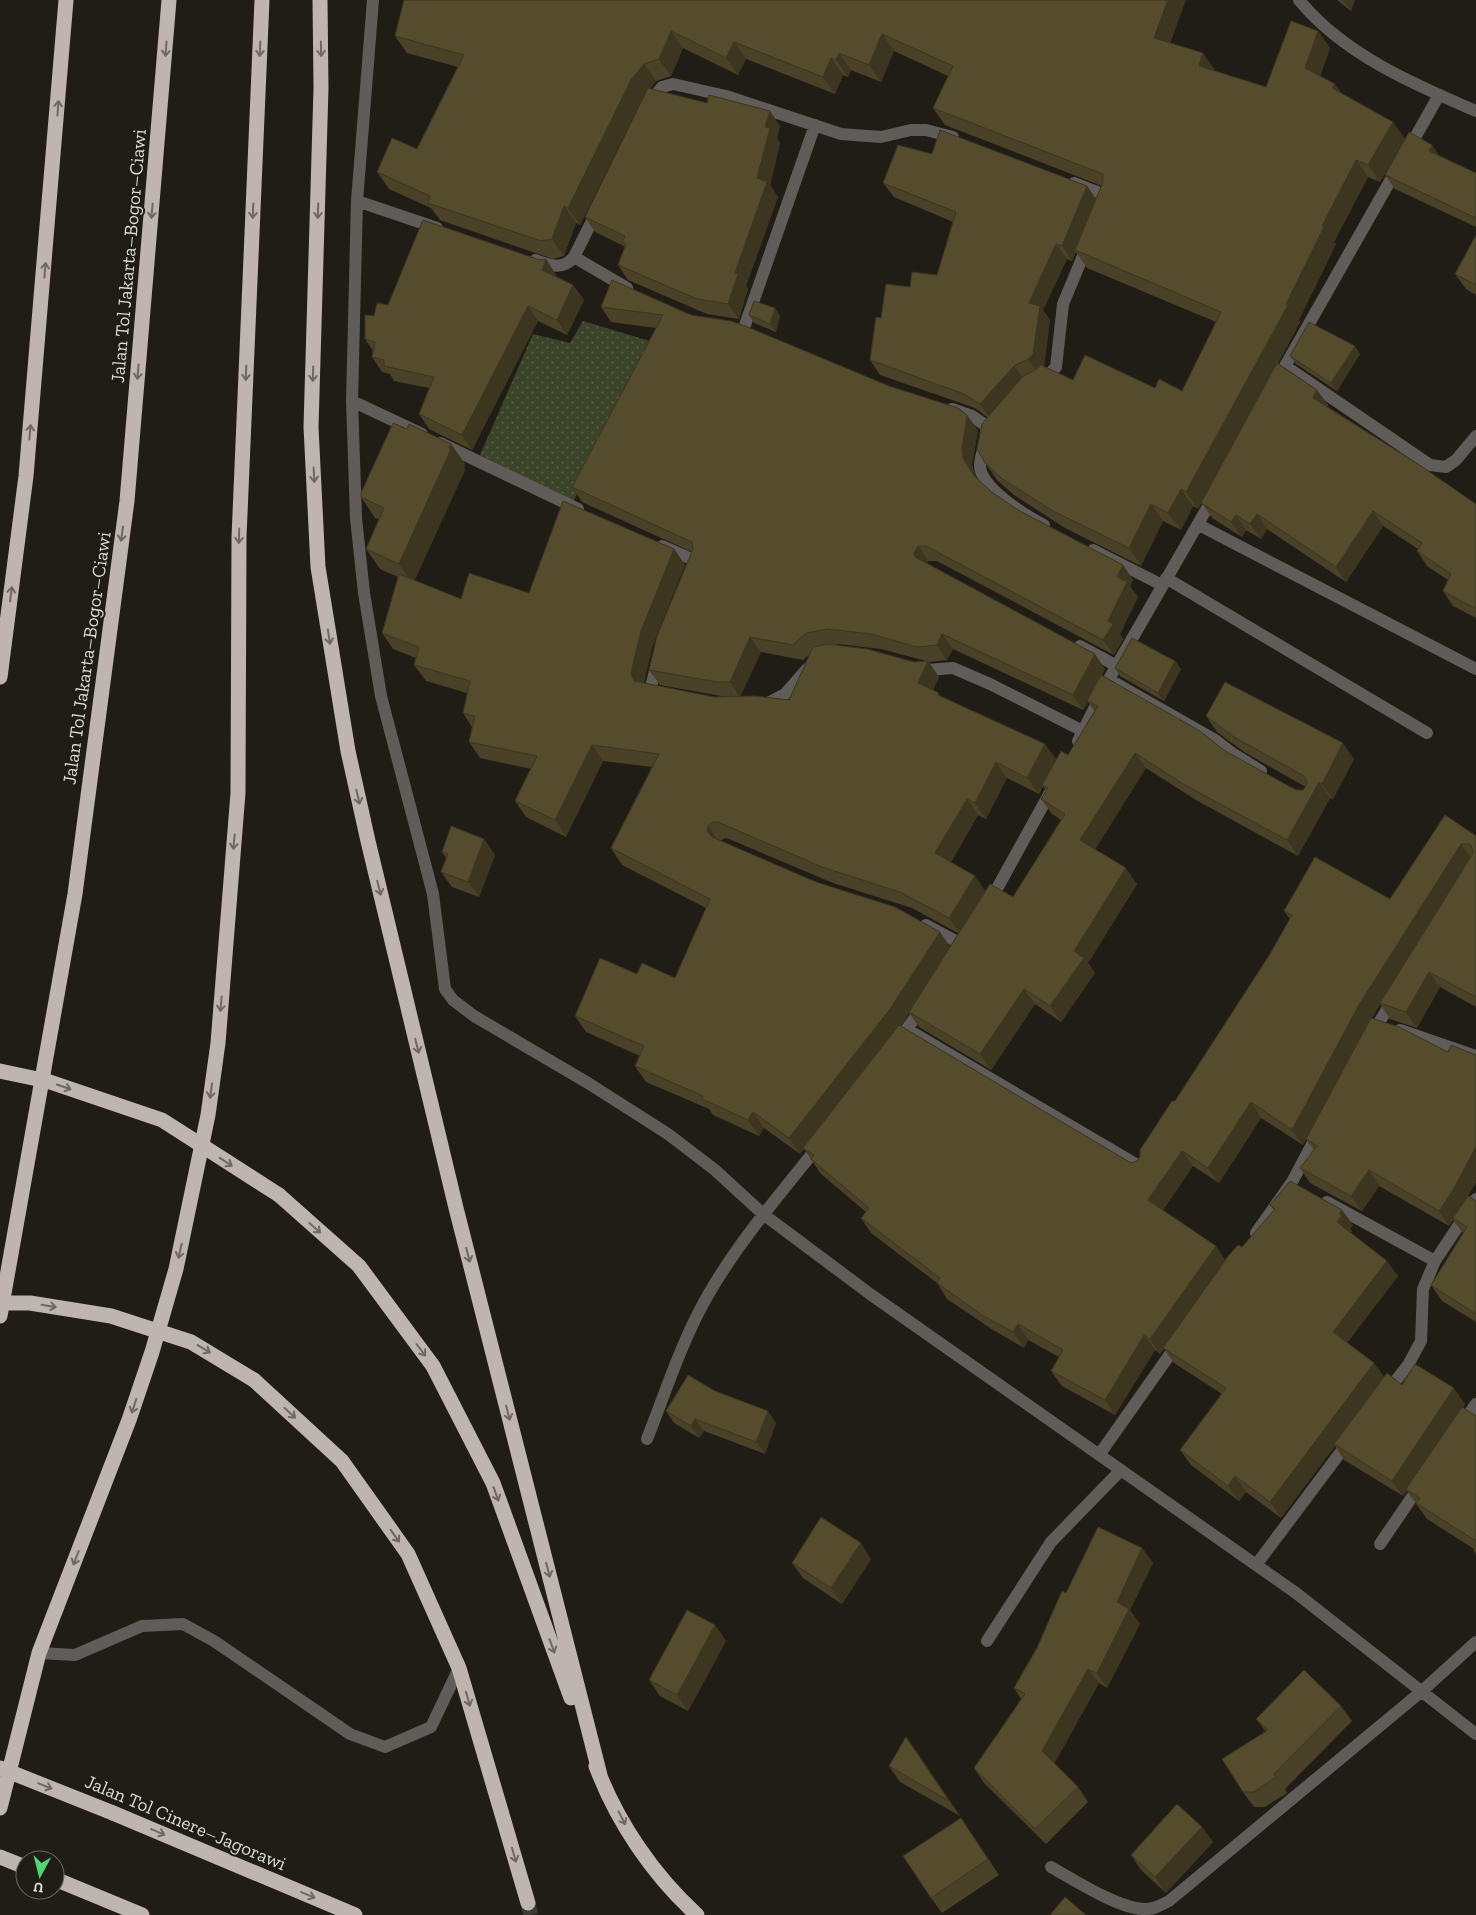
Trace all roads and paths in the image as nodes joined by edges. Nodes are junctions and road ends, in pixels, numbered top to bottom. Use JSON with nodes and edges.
{"nodes":[{"id":1,"x":66,"y":0,"type":"edge"},
{"id":2,"x":169,"y":0,"type":"edge"},
{"id":3,"x":262,"y":0,"type":"edge"},
{"id":4,"x":320,"y":0,"type":"edge"},
{"id":5,"x":373,"y":0,"type":"edge"},
{"id":6,"x":1299,"y":0,"type":"edge"},
{"id":7,"x":1439,"y":95,"type":"junction"},
{"id":8,"x":1476,"y":111,"type":"edge"},
{"id":9,"x":642,"y":118,"type":"edge"},
{"id":10,"x":815,"y":125,"type":"junction"},
{"id":11,"x":965,"y":141,"type":"edge"},
{"id":12,"x":1061,"y":179,"type":"edge"},
{"id":13,"x":604,"y":196,"type":"edge"},
{"id":14,"x":357,"y":201,"type":"junction"},
{"id":15,"x":1100,"y":214,"type":"edge"},
{"id":16,"x":451,"y":232,"type":"edge"},
{"id":17,"x":1093,"y":232,"type":"edge"},
{"id":18,"x":526,"y":257,"type":"edge"},
{"id":19,"x":574,"y":257,"type":"junction"},
{"id":20,"x":642,"y":295,"type":"edge"},
{"id":21,"x":758,"y":333,"type":"edge"},
{"id":22,"x":1285,"y":366,"type":"junction"},
{"id":23,"x":1030,"y":386,"type":"edge"},
{"id":24,"x":1270,"y":391,"type":"edge"},
{"id":25,"x":352,"y":401,"type":"junction"},
{"id":26,"x":938,"y":404,"type":"edge"},
{"id":27,"x":999,"y":420,"type":"edge"},
{"id":28,"x":988,"y":435,"type":"junction"},
{"id":29,"x":1476,"y":436,"type":"edge"},
{"id":30,"x":1221,"y":483,"type":"edge"},
{"id":31,"x":587,"y":513,"type":"edge"},
{"id":32,"x":1199,"y":525,"type":"junction"},
{"id":33,"x":1052,"y":529,"type":"edge"},
{"id":34,"x":650,"y":541,"type":"edge"},
{"id":35,"x":1078,"y":542,"type":"edge"},
{"id":36,"x":1164,"y":582,"type":"junction"},
{"id":37,"x":687,"y":584,"type":"edge"},
{"id":38,"x":1068,"y":640,"type":"edge"},
{"id":39,"x":660,"y":649,"type":"edge"},
{"id":40,"x":817,"y":658,"type":"edge"},
{"id":41,"x":903,"y":664,"type":"edge"},
{"id":42,"x":1117,"y":666,"type":"junction"},
{"id":43,"x":1476,"y":669,"type":"edge"},
{"id":44,"x":0,"y":677,"type":"edge"},
{"id":45,"x":1109,"y":679,"type":"junction"},
{"id":46,"x":675,"y":696,"type":"edge"},
{"id":47,"x":749,"y":707,"type":"edge"},
{"id":48,"x":1083,"y":731,"type":"junction"},
{"id":49,"x":1427,"y":732,"type":"dead end"},
{"id":50,"x":1074,"y":748,"type":"edge"},
{"id":51,"x":1060,"y":774,"type":"edge"},
{"id":52,"x":1271,"y":776,"type":"edge"},
{"id":53,"x":984,"y":912,"type":"edge"},
{"id":54,"x":916,"y":920,"type":"edge"},
{"id":55,"x":963,"y":945,"type":"edge"},
{"id":56,"x":1403,"y":984,"type":"edge"},
{"id":57,"x":931,"y":993,"type":"edge"},
{"id":58,"x":1378,"y":1023,"type":"junction"},
{"id":59,"x":908,"y":1030,"type":"junction"},
{"id":60,"x":1365,"y":1048,"type":"edge"},
{"id":61,"x":891,"y":1052,"type":"edge"},
{"id":62,"x":1476,"y":1056,"type":"edge"},
{"id":63,"x":0,"y":1071,"type":"edge"},
{"id":64,"x":1324,"y":1124,"type":"edge"},
{"id":65,"x":828,"y":1134,"type":"edge"},
{"id":66,"x":1144,"y":1169,"type":"edge"},
{"id":67,"x":1317,"y":1196,"type":"edge"},
{"id":68,"x":1476,"y":1199,"type":"edge"},
{"id":69,"x":763,"y":1214,"type":"junction"},
{"id":70,"x":1246,"y":1246,"type":"edge"},
{"id":71,"x":1435,"y":1261,"type":"junction"},
{"id":72,"x":0,"y":1303,"type":"edge"},
{"id":73,"x":0,"y":1316,"type":"edge"},
{"id":74,"x":1184,"y":1334,"type":"edge"},
{"id":75,"x":1378,"y":1404,"type":"edge"},
{"id":76,"x":1476,"y":1404,"type":"edge"},
{"id":77,"x":1360,"y":1428,"type":"edge"},
{"id":78,"x":1453,"y":1437,"type":"edge"},
{"id":79,"x":647,"y":1439,"type":"dead end"},
{"id":80,"x":1099,"y":1455,"type":"junction"},
{"id":81,"x":1121,"y":1470,"type":"junction"},
{"id":82,"x":1431,"y":1470,"type":"edge"},
{"id":83,"x":1380,"y":1544,"type":"dead end"},
{"id":84,"x":1256,"y":1565,"type":"junction"},
{"id":85,"x":987,"y":1641,"type":"dead end"},
{"id":86,"x":1476,"y":1642,"type":"edge"},
{"id":87,"x":39,"y":1653,"type":"junction"},
{"id":88,"x":459,"y":1668,"type":"junction"},
{"id":89,"x":1422,"y":1691,"type":"junction"},
{"id":90,"x":1476,"y":1734,"type":"edge"},
{"id":91,"x":0,"y":1768,"type":"edge"},
{"id":92,"x":600,"y":1775,"type":"junction"},
{"id":93,"x":0,"y":1808,"type":"edge"},
{"id":94,"x":0,"y":1857,"type":"edge"},
{"id":95,"x":15,"y":1863,"type":"edge"},
{"id":96,"x":1051,"y":1867,"type":"dead end"},
{"id":97,"x":65,"y":1883,"type":"edge"},
{"id":98,"x":528,"y":1903,"type":"tunnel mouth"},
{"id":99,"x":142,"y":1915,"type":"edge"},
{"id":100,"x":355,"y":1915,"type":"edge"},
{"id":101,"x":697,"y":1915,"type":"edge"}],
"edges":[{"from":44,"to":1,"type":"highway","one_way":true},
{"from":2,"to":73,"type":"highway","name":"Jalan Tol Jakarta–Bogor–Ciawi","one_way":true},
{"from":3,"to":87,"type":"highway","one_way":true},
{"from":4,"to":92,"type":"highway","one_way":true},
{"from":5,"to":14,"type":"street"},
{"from":6,"to":7,"type":"street"},
{"from":7,"to":8,"type":"street"},
{"from":7,"to":22,"type":"street"},
{"from":9,"to":10,"type":"street"},
{"from":10,"to":11,"type":"street"},
{"from":10,"to":21,"type":"street"},
{"from":12,"to":15,"type":"street"},
{"from":13,"to":19,"type":"street"},
{"from":14,"to":16,"type":"street"},
{"from":14,"to":25,"type":"street"},
{"from":17,"to":23,"type":"street"},
{"from":18,"to":19,"type":"street"},
{"from":19,"to":20,"type":"street"},
{"from":22,"to":24,"type":"street"},
{"from":22,"to":29,"type":"street"},
{"from":25,"to":31,"type":"street"},
{"from":25,"to":69,"type":"street"},
{"from":26,"to":28,"type":"street"},
{"from":27,"to":28,"type":"street"},
{"from":28,"to":33,"type":"street"},
{"from":30,"to":32,"type":"street"},
{"from":32,"to":36,"type":"street"},
{"from":32,"to":43,"type":"street"},
{"from":34,"to":37,"type":"street"},
{"from":35,"to":36,"type":"street"},
{"from":36,"to":42,"type":"street"},
{"from":36,"to":49,"type":"street"},
{"from":38,"to":42,"type":"street"},
{"from":39,"to":46,"type":"street"},
{"from":40,"to":47,"type":"street"},
{"from":41,"to":48,"type":"street"},
{"from":42,"to":45,"type":"street"},
{"from":45,"to":48,"type":"street"},
{"from":45,"to":52,"type":"street"},
{"from":48,"to":50,"type":"street"},
{"from":51,"to":53,"type":"street"},
{"from":54,"to":55,"type":"street"},
{"from":56,"to":58,"type":"street"},
{"from":57,"to":59,"type":"street"},
{"from":58,"to":60,"type":"street"},
{"from":58,"to":62,"type":"street"},
{"from":59,"to":61,"type":"street"},
{"from":59,"to":66,"type":"street"},
{"from":63,"to":92,"type":"highway","one_way":true,"bridge":true},
{"from":64,"to":70,"type":"street"},
{"from":65,"to":69,"type":"street"},
{"from":67,"to":71,"type":"street"},
{"from":68,"to":71,"type":"street"},
{"from":69,"to":79,"type":"street"},
{"from":69,"to":80,"type":"street"},
{"from":71,"to":75,"type":"street"},
{"from":72,"to":88,"type":"highway","one_way":true,"bridge":true},
{"from":74,"to":80,"type":"street"},
{"from":76,"to":78,"type":"street"},
{"from":77,"to":84,"type":"street"},
{"from":80,"to":81,"type":"street"},
{"from":81,"to":84,"type":"street"},
{"from":81,"to":85,"type":"street"},
{"from":82,"to":83,"type":"street"},
{"from":84,"to":89,"type":"street"},
{"from":86,"to":89,"type":"street"},
{"from":87,"to":88,"type":"street"},
{"from":87,"to":93,"type":"highway"},
{"from":88,"to":98,"type":"highway","one_way":true},
{"from":89,"to":90,"type":"street"},
{"from":89,"to":96,"type":"street"},
{"from":91,"to":100,"type":"highway","name":"Jalan Tol Cinere–Jagorawi","one_way":true,"bridge":true},
{"from":92,"to":101,"type":"highway","one_way":true},
{"from":94,"to":95,"type":"highway"},
{"from":97,"to":99,"type":"highway"}]}
